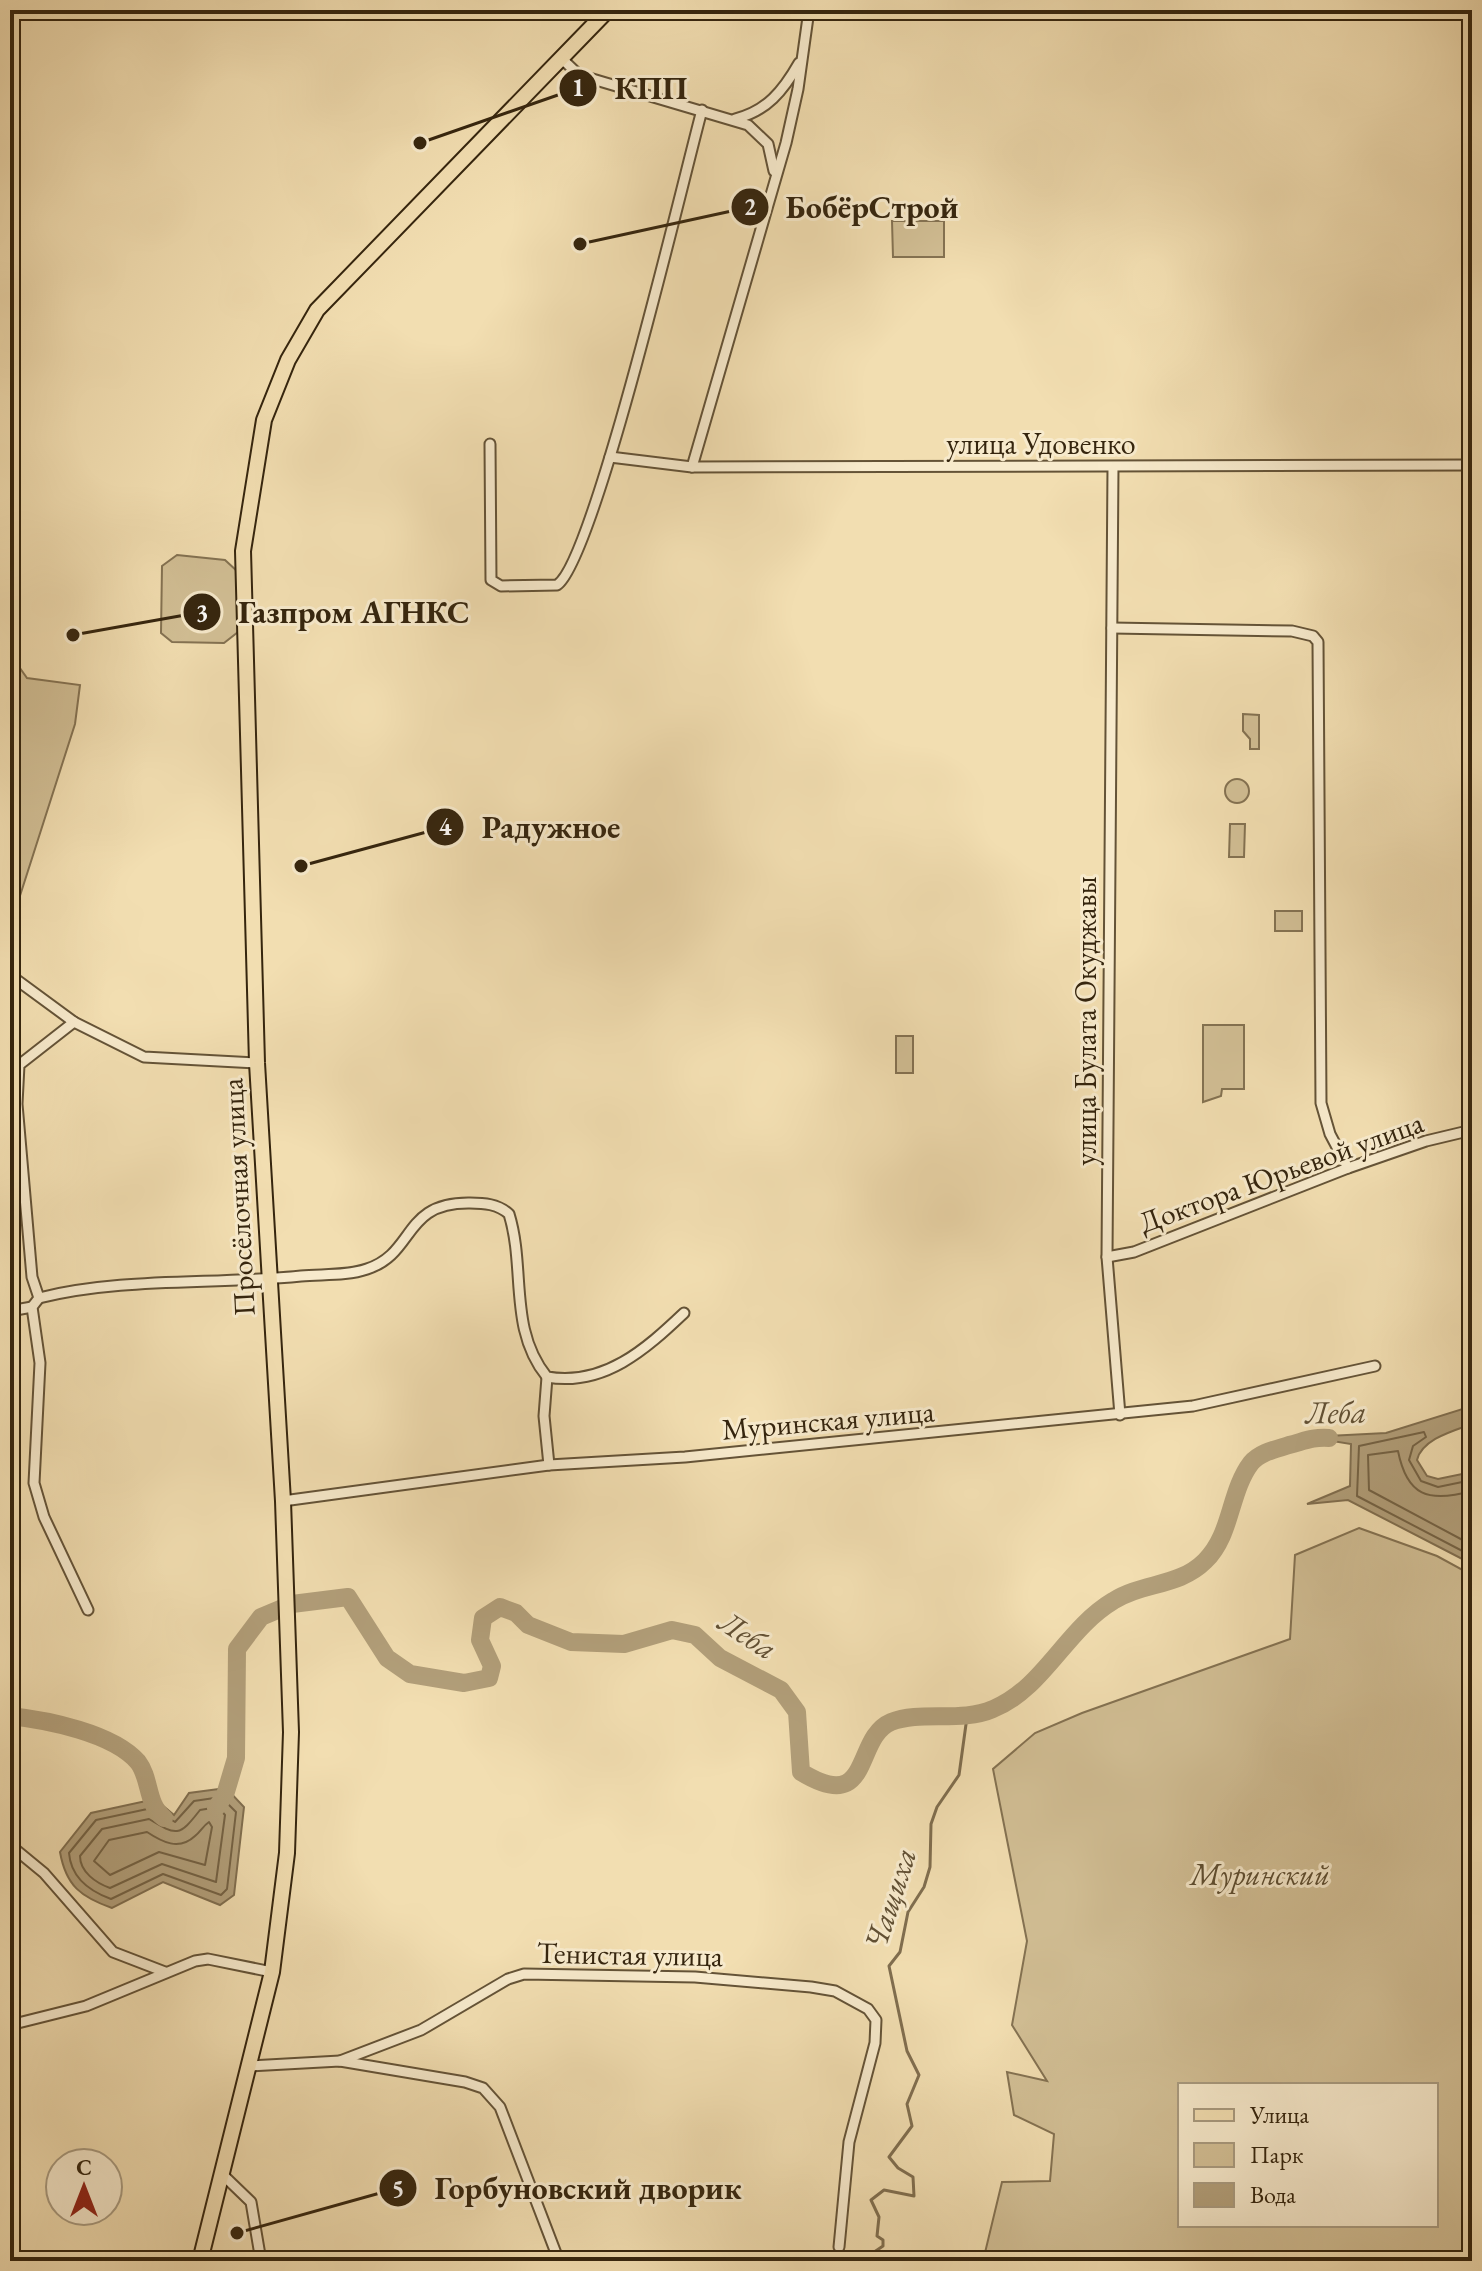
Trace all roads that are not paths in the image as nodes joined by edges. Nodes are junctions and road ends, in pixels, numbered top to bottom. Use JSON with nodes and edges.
{"nodes":[{"id":1,"x":608,"y":10,"type":"edge"},
{"id":2,"x":809,"y":10,"type":"edge"},
{"id":3,"x":802,"y":57,"type":"junction"},
{"id":4,"x":561,"y":58,"type":"junction"},
{"id":5,"x":702,"y":110,"type":"junction"},
{"id":6,"x":735,"y":119,"type":"junction"},
{"id":7,"x":775,"y":178,"type":"junction"},
{"id":8,"x":490,"y":444,"type":"dead end"},
{"id":9,"x":610,"y":457,"type":"junction"},
{"id":10,"x":1472,"y":465,"type":"edge"},
{"id":11,"x":692,"y":467,"type":"junction"},
{"id":12,"x":1113,"y":467,"type":"junction"},
{"id":13,"x":1112,"y":628,"type":"junction"},
{"id":14,"x":10,"y":975,"type":"edge"},
{"id":15,"x":74,"y":1022,"type":"junction"},
{"id":16,"x":257,"y":1063,"type":"junction"},
{"id":17,"x":1472,"y":1130,"type":"edge"},
{"id":18,"x":1348,"y":1168,"type":"junction"},
{"id":19,"x":1107,"y":1257,"type":"junction"},
{"id":20,"x":268,"y":1279,"type":"junction"},
{"id":21,"x":35,"y":1302,"type":"junction"},
{"id":22,"x":10,"y":1311,"type":"edge"},
{"id":23,"x":684,"y":1313,"type":"dead end"},
{"id":24,"x":1375,"y":1366,"type":"dead end"},
{"id":25,"x":547,"y":1377,"type":"junction"},
{"id":26,"x":1120,"y":1415,"type":"junction"},
{"id":27,"x":549,"y":1465,"type":"junction"},
{"id":28,"x":283,"y":1501,"type":"junction"},
{"id":29,"x":88,"y":1610,"type":"dead end"},
{"id":30,"x":10,"y":1845,"type":"edge"},
{"id":31,"x":165,"y":1972,"type":"junction"},
{"id":32,"x":272,"y":1972,"type":"junction"},
{"id":33,"x":10,"y":2025,"type":"edge"},
{"id":34,"x":340,"y":2061,"type":"junction"},
{"id":35,"x":250,"y":2066,"type":"junction"},
{"id":36,"x":223,"y":2175,"type":"junction"},
{"id":37,"x":839,"y":2247,"type":"dead end"},
{"id":38,"x":200,"y":2261,"type":"edge"},
{"id":39,"x":261,"y":2261,"type":"edge"},
{"id":40,"x":559,"y":2261,"type":"edge"}],
"edges":[{"from":1,"to":4,"type":"main road","name":"Просёлочная улица"},
{"from":2,"to":3,"type":"street"},
{"from":3,"to":6,"type":"street"},
{"from":3,"to":7,"type":"street"},
{"from":4,"to":5,"type":"street"},
{"from":4,"to":16,"type":"main road","name":"Просёлочная улица"},
{"from":5,"to":6,"type":"street"},
{"from":5,"to":9,"type":"street"},
{"from":6,"to":7,"type":"street"},
{"from":7,"to":11,"type":"street"},
{"from":8,"to":9,"type":"street"},
{"from":9,"to":11,"type":"street","name":"улица Удовенко"},
{"from":10,"to":12,"type":"street","name":"улица Удовенко"},
{"from":11,"to":12,"type":"street","name":"улица Удовенко"},
{"from":12,"to":13,"type":"street","name":"улица Булата Окуджавы"},
{"from":13,"to":18,"type":"street"},
{"from":13,"to":19,"type":"street","name":"улица Булата Окуджавы"},
{"from":14,"to":15,"type":"street"},
{"from":15,"to":16,"type":"street"},
{"from":15,"to":21,"type":"street"},
{"from":16,"to":20,"type":"main road","name":"Просёлочная улица"},
{"from":17,"to":18,"type":"street","name":"Доктора Юрьевой улица"},
{"from":18,"to":19,"type":"street","name":"Доктора Юрьевой улица"},
{"from":19,"to":26,"type":"street","name":"улица Булата Окуджавы"},
{"from":20,"to":21,"type":"street"},
{"from":20,"to":25,"type":"street"},
{"from":20,"to":28,"type":"main road","name":"Просёлочная улица"},
{"from":21,"to":22,"type":"street"},
{"from":21,"to":29,"type":"street"},
{"from":23,"to":25,"type":"street"},
{"from":24,"to":26,"type":"street","name":"Муринская улица"},
{"from":25,"to":27,"type":"street"},
{"from":26,"to":27,"type":"street","name":"Муринская улица"},
{"from":27,"to":28,"type":"street","name":"Муринская улица"},
{"from":28,"to":32,"type":"main road","name":"Просёлочная улица"},
{"from":30,"to":31,"type":"street"},
{"from":31,"to":32,"type":"street"},
{"from":31,"to":33,"type":"street"},
{"from":32,"to":35,"type":"main road","name":"Просёлочная улица"},
{"from":34,"to":35,"type":"street"},
{"from":34,"to":37,"type":"street","name":"Тенистая улица"},
{"from":34,"to":40,"type":"street"},
{"from":35,"to":36,"type":"main road","name":"Просёлочная улица"},
{"from":36,"to":38,"type":"main road","name":"Просёлочная улица"},
{"from":36,"to":39,"type":"street"}]}
